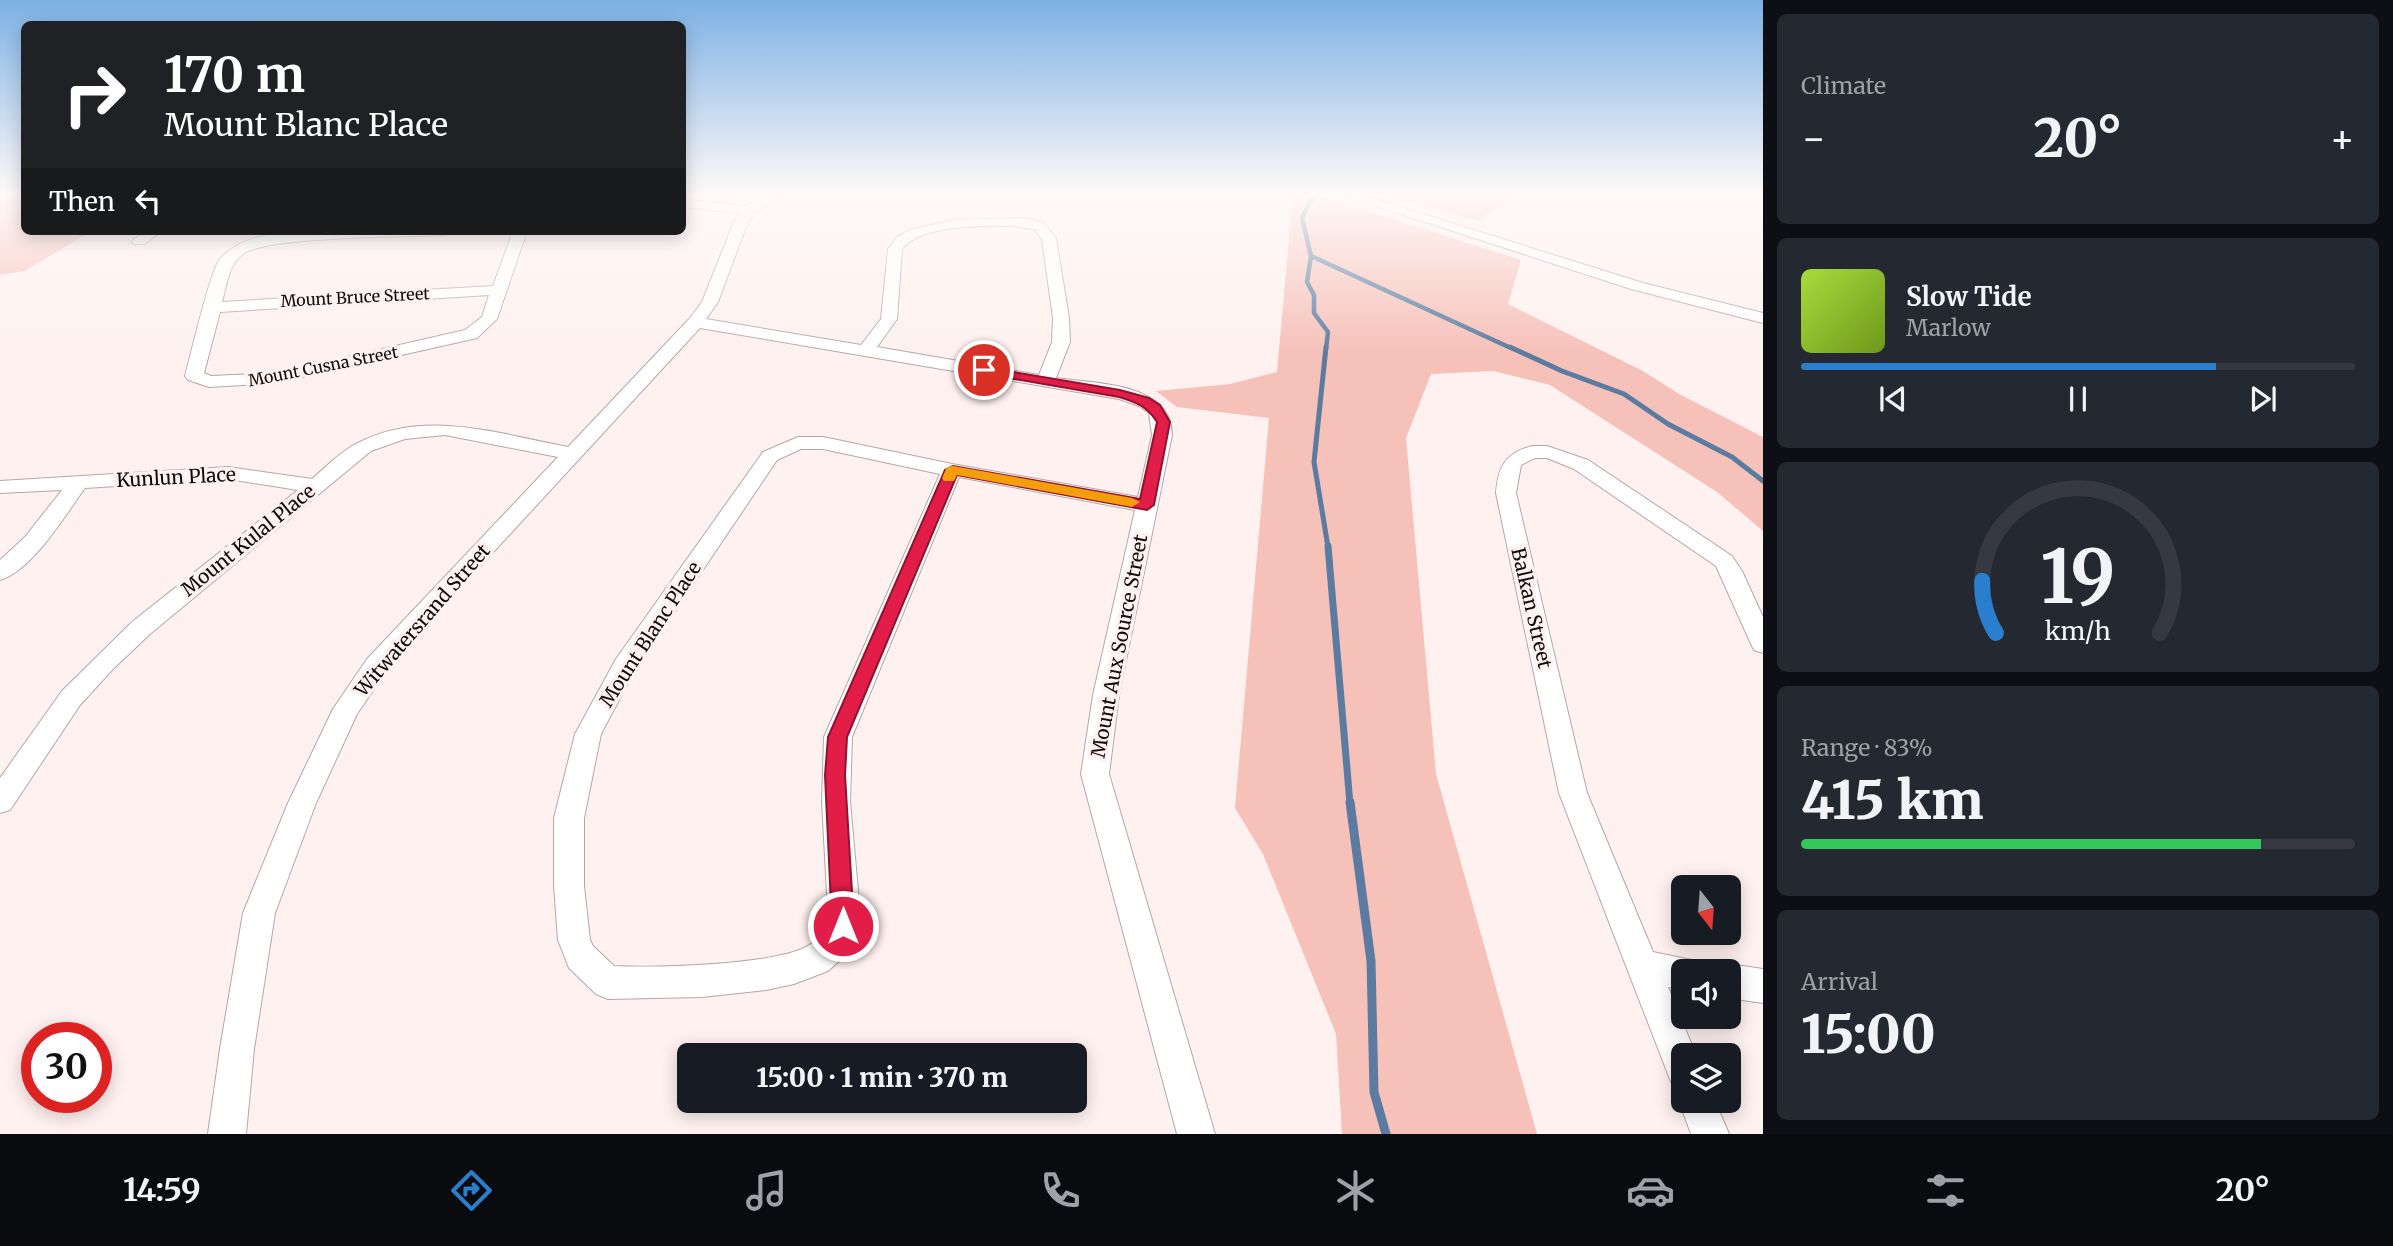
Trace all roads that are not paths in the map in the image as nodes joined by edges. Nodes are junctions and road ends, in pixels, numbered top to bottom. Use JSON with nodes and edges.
{"nodes":[{"id":1,"x":245,"y":247,"type":"edge"},
{"id":2,"x":514,"y":247,"type":"edge"},
{"id":3,"x":731,"y":247,"type":"edge"},
{"id":4,"x":896,"y":247,"type":"edge"},
{"id":5,"x":1050,"y":247,"type":"edge"},
{"id":6,"x":1513,"y":247,"type":"edge"},
{"id":7,"x":499,"y":290,"type":"junction"},
{"id":8,"x":211,"y":308,"type":"junction"},
{"id":9,"x":1763,"y":318,"type":"edge"},
{"id":10,"x":696,"y":322,"type":"junction"},
{"id":11,"x":866,"y":350,"type":"junction"},
{"id":12,"x":1046,"y":381,"type":"junction"},
{"id":13,"x":573,"y":454,"type":"junction"},
{"id":14,"x":953,"y":470,"type":"junction"},
{"id":15,"x":78,"y":483,"type":"junction"},
{"id":16,"x":315,"y":486,"type":"junction"},
{"id":17,"x":0,"y":487,"type":"edge"},
{"id":18,"x":1147,"y":505,"type":"junction"},
{"id":19,"x":0,"y":572,"type":"edge"},
{"id":20,"x":1763,"y":644,"type":"edge"},
{"id":21,"x":1,"y":798,"type":"edge"},
{"id":22,"x":1641,"y":966,"type":"junction"},
{"id":23,"x":1671,"y":971,"type":"edge"},
{"id":24,"x":1741,"y":983,"type":"edge"},
{"id":25,"x":1763,"y":986,"type":"edge"},
{"id":26,"x":1673,"y":1043,"type":"edge"},
{"id":27,"x":1702,"y":1113,"type":"edge"},
{"id":28,"x":227,"y":1134,"type":"edge"},
{"id":29,"x":1196,"y":1134,"type":"edge"},
{"id":30,"x":1710,"y":1134,"type":"edge"}],
"edges":[{"from":1,"to":8,"type":"street","name":"Mount Cusna Street"},
{"from":2,"to":7,"type":"street","name":"Mount Cusna Street"},
{"from":3,"to":10,"type":"street","name":"Witwatersrand Street"},
{"from":4,"to":11,"type":"street"},
{"from":5,"to":12,"type":"street"},
{"from":6,"to":9,"type":"street"},
{"from":7,"to":8,"type":"street","name":"Mount Bruce Street"},
{"from":7,"to":8,"type":"street","name":"Mount Cusna Street"},
{"from":10,"to":11,"type":"street","name":"Mount Aux Source Street"},
{"from":10,"to":13,"type":"street","name":"Witwatersrand Street"},
{"from":11,"to":12,"type":"street","name":"Mount Aux Source Street"},
{"from":12,"to":18,"type":"street","name":"Mount Aux Source Street"},
{"from":13,"to":16,"type":"street","name":"Mount Kulal Place"},
{"from":13,"to":28,"type":"street","name":"Witwatersrand Street"},
{"from":14,"to":14,"type":"street","name":"Mount Blanc Place"},
{"from":14,"to":18,"type":"street","name":"Mount Blanc Place"},
{"from":15,"to":16,"type":"street","name":"Kunlun Place"},
{"from":15,"to":17,"type":"street","name":"Kunlun Place"},
{"from":15,"to":19,"type":"street"},
{"from":16,"to":21,"type":"street","name":"Mount Kulal Place"},
{"from":18,"to":29,"type":"street","name":"Mount Aux Source Street"},
{"from":20,"to":22,"type":"street","name":"Balkan Street"},
{"from":22,"to":23,"type":"street"},
{"from":22,"to":26,"type":"street","name":"Balkan Street"},
{"from":24,"to":25,"type":"street"},
{"from":27,"to":30,"type":"street"}]}
